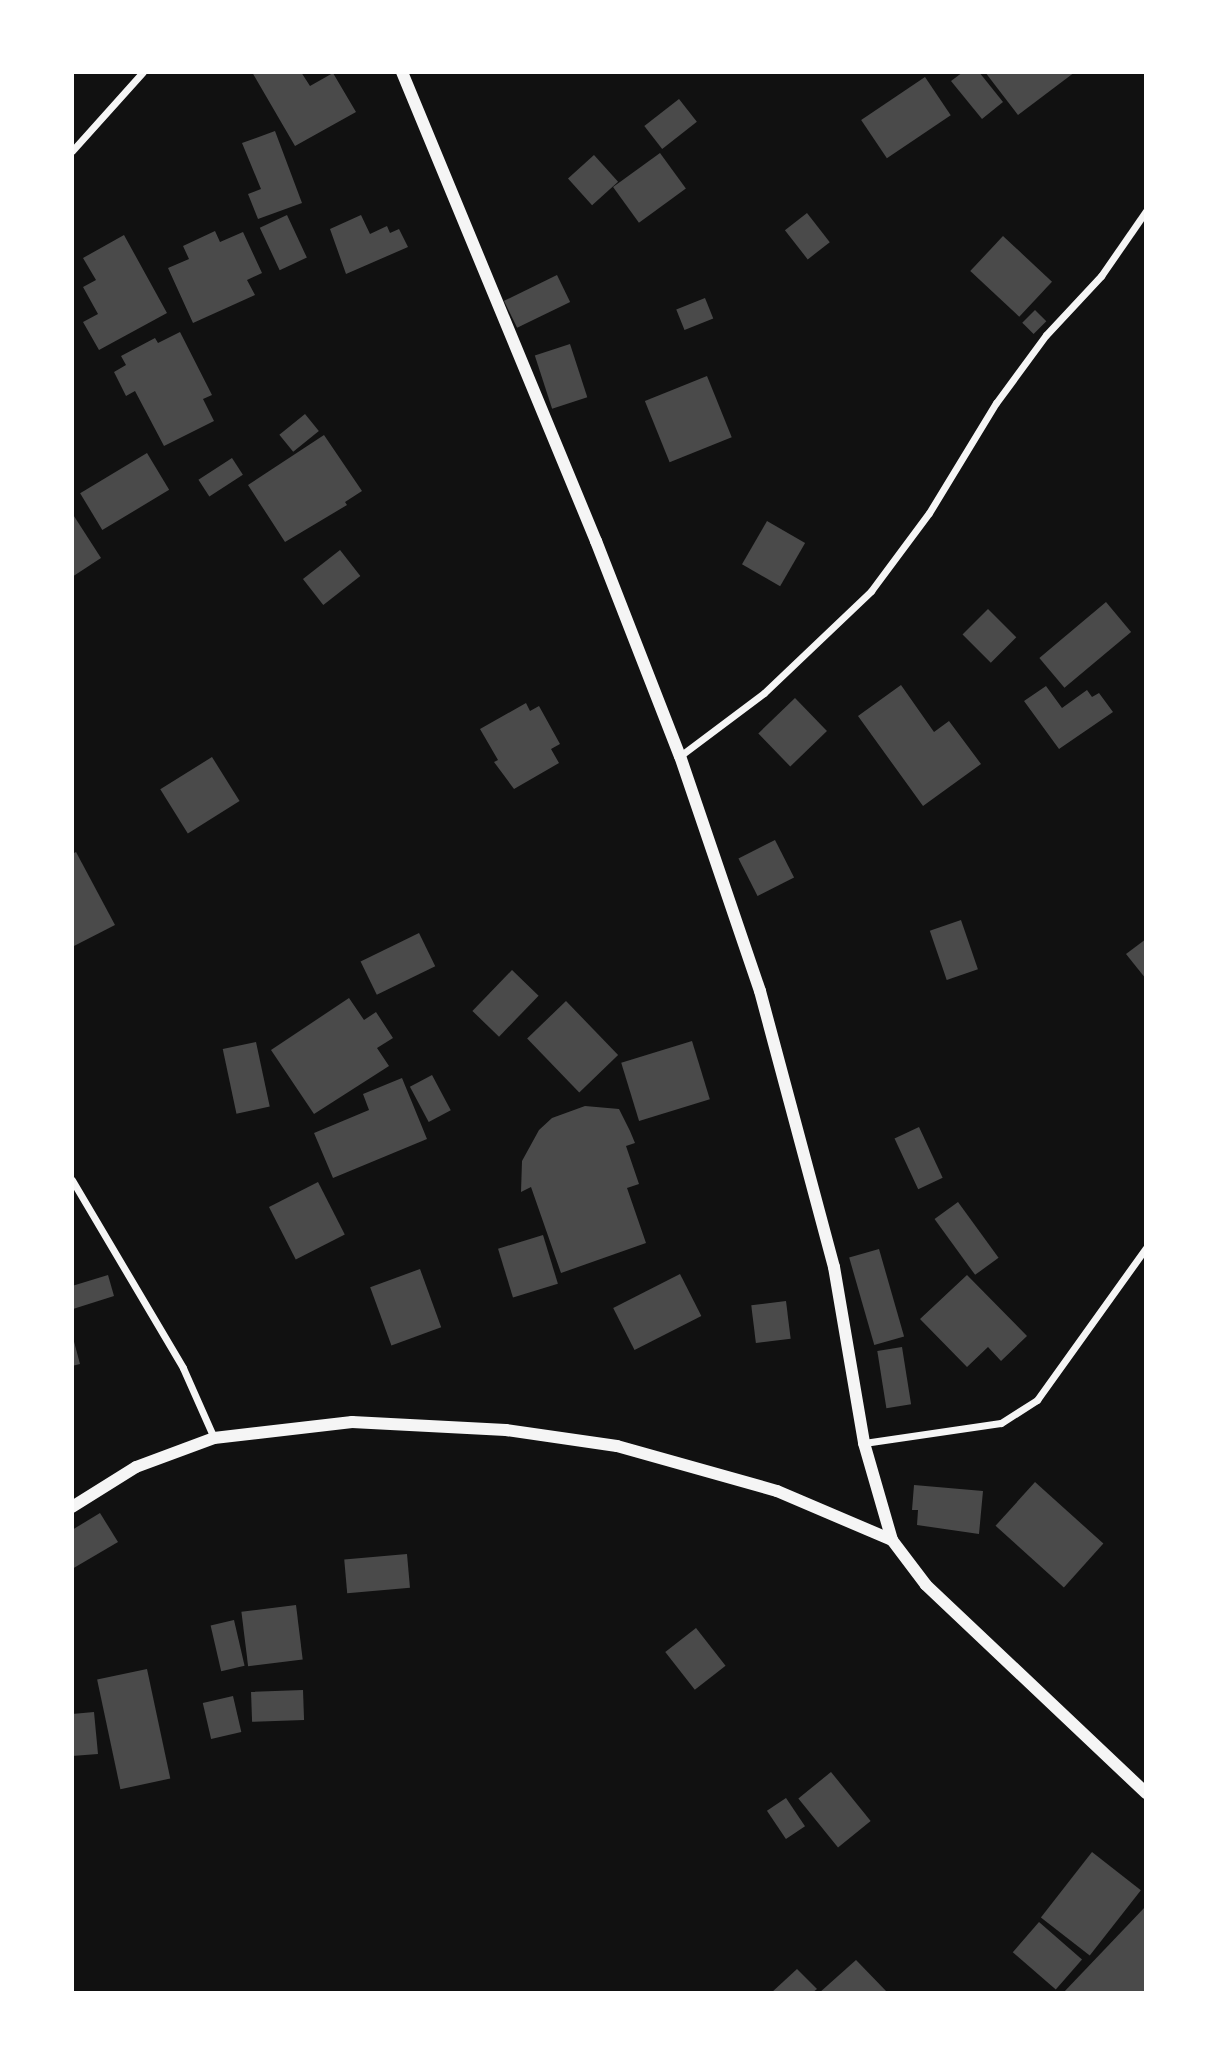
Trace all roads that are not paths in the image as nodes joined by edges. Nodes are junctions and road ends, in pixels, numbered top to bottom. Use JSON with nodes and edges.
{"nodes":[{"id":1,"x":143,"y":72,"type":"edge"},
{"id":2,"x":402,"y":72,"type":"edge"},
{"id":3,"x":72,"y":151,"type":"edge"},
{"id":4,"x":1146,"y":211,"type":"edge"},
{"id":5,"x":680,"y":756,"type":"junction"},
{"id":6,"x":72,"y":1180,"type":"edge"},
{"id":7,"x":1146,"y":1248,"type":"edge"},
{"id":8,"x":214,"y":1438,"type":"junction"},
{"id":9,"x":864,"y":1443,"type":"junction"},
{"id":10,"x":72,"y":1507,"type":"edge"},
{"id":11,"x":892,"y":1541,"type":"junction"},
{"id":12,"x":1146,"y":1793,"type":"edge"}],
"edges":[{"from":1,"to":3,"type":"street"},
{"from":2,"to":5,"type":"street"},
{"from":4,"to":5,"type":"street"},
{"from":5,"to":9,"type":"street"},
{"from":6,"to":8,"type":"street"},
{"from":7,"to":9,"type":"street"},
{"from":8,"to":10,"type":"street"},
{"from":8,"to":11,"type":"street"},
{"from":9,"to":11,"type":"street"},
{"from":11,"to":12,"type":"street"}]}
